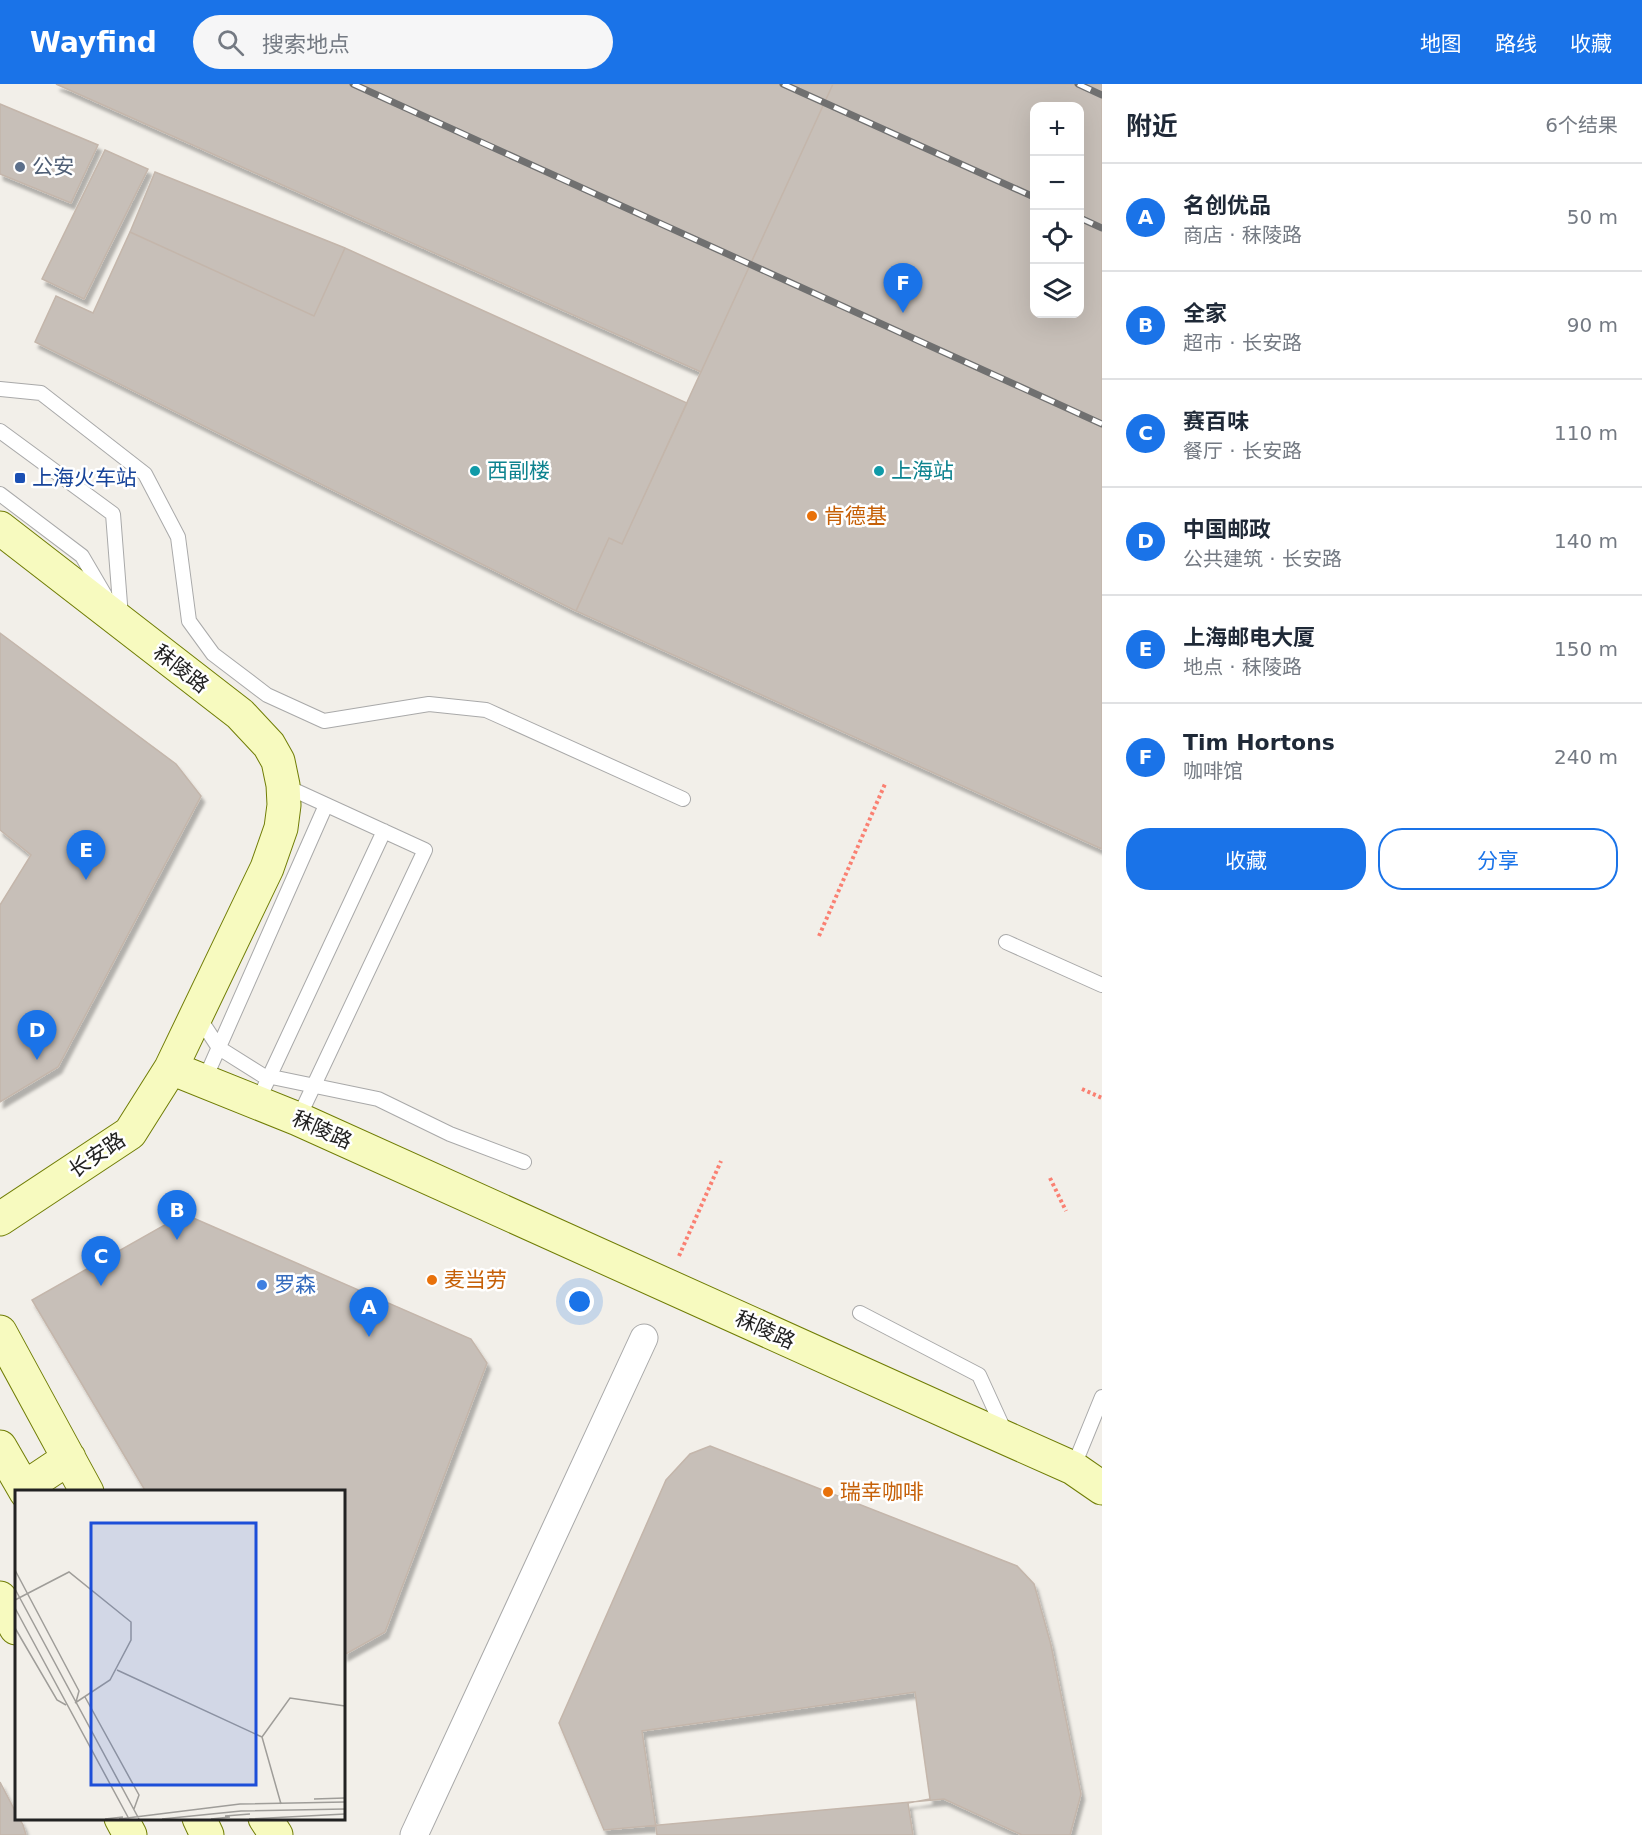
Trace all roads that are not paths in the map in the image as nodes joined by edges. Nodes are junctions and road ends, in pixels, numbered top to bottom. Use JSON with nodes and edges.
{"nodes":[{"id":1,"x":0,"y":389,"type":"edge"},
{"id":2,"x":0,"y":431,"type":"edge"},
{"id":3,"x":0,"y":494,"type":"edge"},
{"id":4,"x":0,"y":528,"type":"edge"},
{"id":5,"x":121,"y":622,"type":"junction"},
{"id":6,"x":283,"y":785,"type":"junction"},
{"id":7,"x":683,"y":799,"type":"dead end"},
{"id":8,"x":326,"y":805,"type":"junction"},
{"id":9,"x":384,"y":831,"type":"junction"},
{"id":10,"x":1006,"y":942,"type":"dead end"},
{"id":11,"x":1102,"y":985,"type":"edge"},
{"id":12,"x":197,"y":1014,"type":"junction"},
{"id":13,"x":219,"y":1048,"type":"junction"},
{"id":14,"x":171,"y":1068,"type":"junction"},
{"id":15,"x":204,"y":1082,"type":"junction"},
{"id":16,"x":314,"y":1086,"type":"junction"},
{"id":17,"x":263,"y":1090,"type":"junction"},
{"id":18,"x":298,"y":1119,"type":"junction"},
{"id":19,"x":524,"y":1162,"type":"dead end"},
{"id":20,"x":0,"y":1219,"type":"edge"},
{"id":21,"x":860,"y":1313,"type":"dead end"},
{"id":22,"x":0,"y":1332,"type":"edge"},
{"id":23,"x":644,"y":1338,"type":"dead end"},
{"id":24,"x":1102,"y":1397,"type":"edge"},
{"id":25,"x":1008,"y":1439,"type":"junction"},
{"id":26,"x":0,"y":1446,"type":"edge"},
{"id":27,"x":69,"y":1458,"type":"junction"},
{"id":28,"x":1073,"y":1468,"type":"junction"},
{"id":29,"x":1102,"y":1488,"type":"edge"},
{"id":30,"x":25,"y":1490,"type":"edge"},
{"id":31,"x":86,"y":1490,"type":"edge"},
{"id":32,"x":0,"y":1599,"type":"edge"},
{"id":33,"x":15,"y":1626,"type":"edge"},
{"id":34,"x":122,"y":1820,"type":"edge"},
{"id":35,"x":200,"y":1820,"type":"edge"},
{"id":36,"x":266,"y":1820,"type":"edge"},
{"id":37,"x":130,"y":1835,"type":"edge"},
{"id":38,"x":207,"y":1835,"type":"edge"},
{"id":39,"x":276,"y":1835,"type":"edge"},
{"id":40,"x":414,"y":1835,"type":"edge"}],
"edges":[{"from":1,"to":7,"type":"lane"},
{"from":2,"to":5,"type":"lane"},
{"from":3,"to":5,"type":"lane"},
{"from":4,"to":5,"type":"street","name":"秣陵路"},
{"from":5,"to":6,"type":"street","name":"秣陵路"},
{"from":6,"to":8,"type":"lane"},
{"from":6,"to":12,"type":"street","name":"秣陵路"},
{"from":8,"to":9,"type":"lane"},
{"from":8,"to":13,"type":"lane"},
{"from":9,"to":16,"type":"lane"},
{"from":9,"to":17,"type":"lane"},
{"from":10,"to":11,"type":"lane"},
{"from":12,"to":13,"type":"lane"},
{"from":12,"to":14,"type":"street","name":"秣陵路"},
{"from":13,"to":15,"type":"lane"},
{"from":13,"to":17,"type":"lane"},
{"from":14,"to":15,"type":"street","name":"秣陵路"},
{"from":14,"to":20,"type":"street","name":"长安路"},
{"from":15,"to":17,"type":"street","name":"秣陵路"},
{"from":16,"to":17,"type":"lane"},
{"from":16,"to":18,"type":"lane"},
{"from":16,"to":19,"type":"lane"},
{"from":17,"to":18,"type":"street","name":"秣陵路"},
{"from":18,"to":25,"type":"street","name":"秣陵路"},
{"from":21,"to":25,"type":"lane"},
{"from":22,"to":27,"type":"street"},
{"from":23,"to":40,"type":"street"},
{"from":24,"to":28,"type":"lane"},
{"from":25,"to":28,"type":"street","name":"秣陵路"},
{"from":26,"to":30,"type":"street"},
{"from":27,"to":30,"type":"street"},
{"from":27,"to":31,"type":"street"},
{"from":28,"to":29,"type":"street","name":"秣陵路"},
{"from":32,"to":33,"type":"street"},
{"from":34,"to":37,"type":"street"},
{"from":35,"to":38,"type":"street"},
{"from":36,"to":39,"type":"street"}]}
